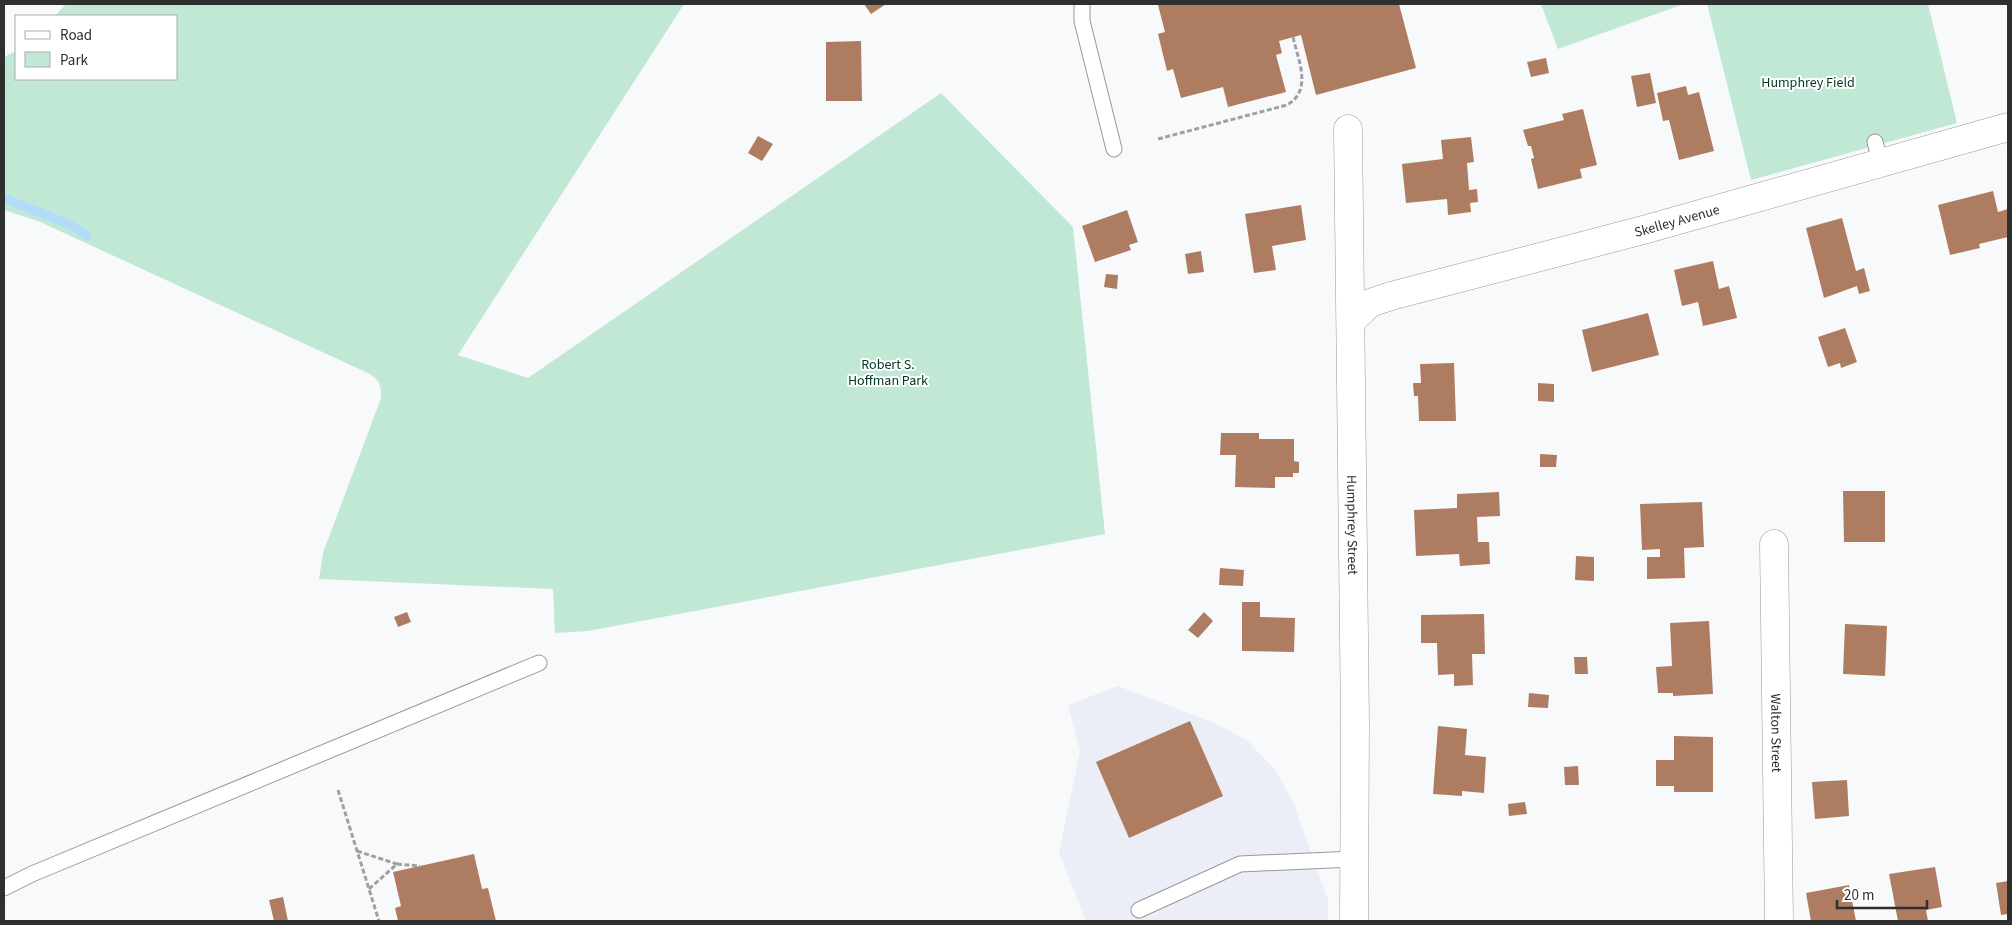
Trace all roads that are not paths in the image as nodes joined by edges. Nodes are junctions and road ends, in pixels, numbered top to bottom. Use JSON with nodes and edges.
{"nodes":[{"id":1,"x":1082,"y":4,"type":"edge"},
{"id":2,"x":2008,"y":127,"type":"edge"},
{"id":3,"x":1348,"y":129,"type":"dead end"},
{"id":4,"x":1114,"y":149,"type":"dead end"},
{"id":5,"x":1351,"y":321,"type":"junction"},
{"id":6,"x":1774,"y":544,"type":"dead end"},
{"id":7,"x":539,"y":662,"type":"dead end"},
{"id":8,"x":1354,"y":859,"type":"junction"},
{"id":9,"x":4,"y":888,"type":"edge"},
{"id":10,"x":1139,"y":910,"type":"dead end"},
{"id":11,"x":1354,"y":921,"type":"edge"},
{"id":12,"x":1779,"y":921,"type":"edge"}],
"edges":[{"from":1,"to":4,"type":"lane"},
{"from":2,"to":5,"type":"street","name":"Skelley Avenue"},
{"from":3,"to":5,"type":"street","name":"Humphrey Street"},
{"from":5,"to":8,"type":"street","name":"Humphrey Street"},
{"from":6,"to":12,"type":"street","name":"Walton Street"},
{"from":7,"to":9,"type":"lane"},
{"from":8,"to":10,"type":"lane"},
{"from":8,"to":11,"type":"street","name":"Humphrey Street"}]}
